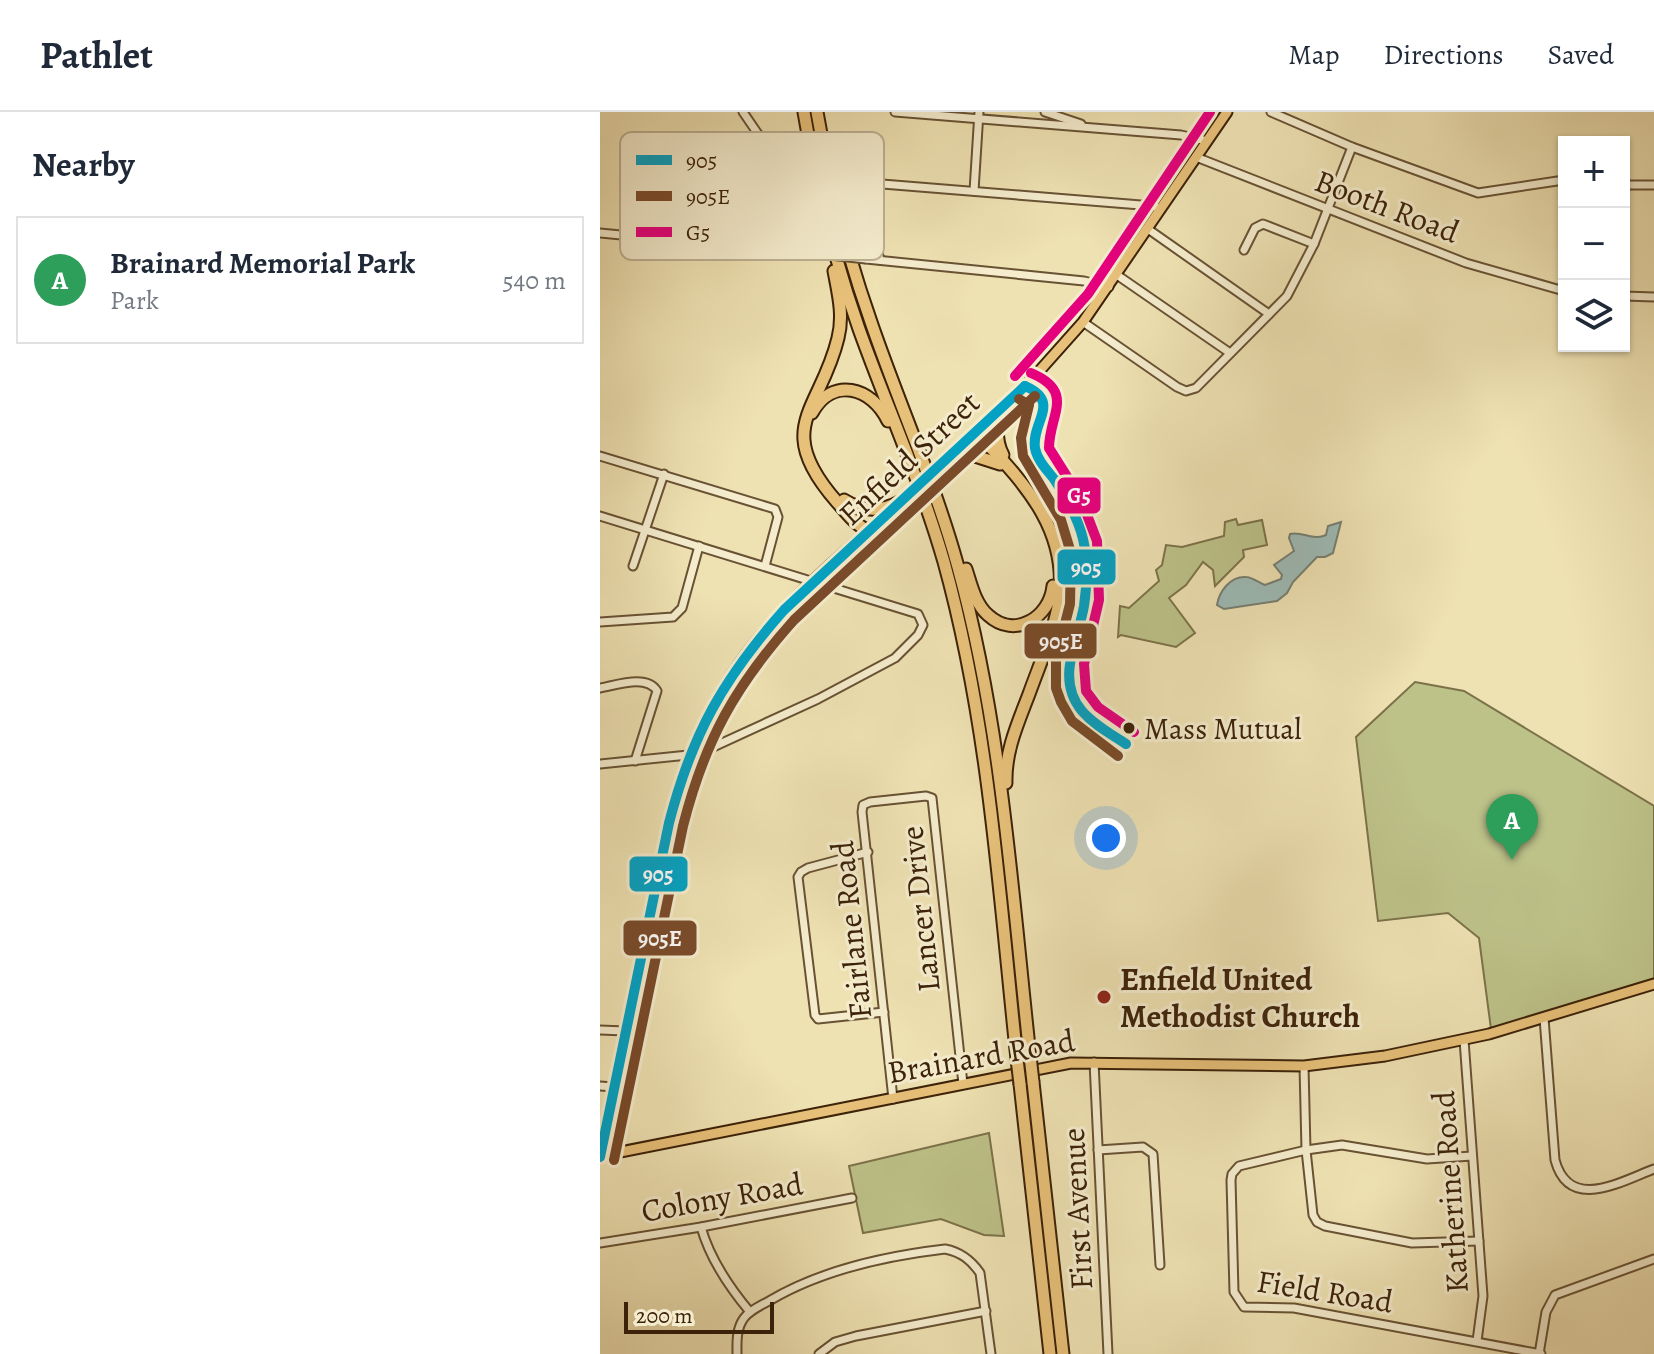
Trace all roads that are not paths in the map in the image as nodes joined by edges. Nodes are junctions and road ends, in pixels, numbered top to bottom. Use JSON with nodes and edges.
{"nodes":[{"id":1,"x":743,"y":112,"type":"edge"},
{"id":2,"x":804,"y":112,"type":"edge"},
{"id":3,"x":817,"y":112,"type":"edge"},
{"id":4,"x":895,"y":112,"type":"edge"},
{"id":5,"x":1045,"y":112,"type":"edge"},
{"id":6,"x":1227,"y":112,"type":"edge"},
{"id":7,"x":1271,"y":112,"type":"edge"},
{"id":8,"x":979,"y":116,"type":"edge"},
{"id":9,"x":1096,"y":128,"type":"junction"},
{"id":10,"x":757,"y":132,"type":"edge"},
{"id":11,"x":808,"y":132,"type":"edge"},
{"id":12,"x":821,"y":132,"type":"edge"},
{"id":13,"x":1207,"y":141,"type":"junction"},
{"id":14,"x":1352,"y":147,"type":"junction"},
{"id":15,"x":1196,"y":157,"type":"junction"},
{"id":16,"x":1558,"y":181,"type":"edge"},
{"id":17,"x":884,"y":184,"type":"edge"},
{"id":18,"x":1630,"y":185,"type":"edge"},
{"id":19,"x":1654,"y":185,"type":"edge"},
{"id":20,"x":974,"y":191,"type":"junction"},
{"id":21,"x":1327,"y":208,"type":"junction"},
{"id":22,"x":1161,"y":209,"type":"junction"},
{"id":23,"x":1148,"y":229,"type":"junction"},
{"id":24,"x":600,"y":233,"type":"edge"},
{"id":25,"x":620,"y":235,"type":"edge"},
{"id":26,"x":1314,"y":244,"type":"junction"},
{"id":27,"x":1244,"y":250,"type":"dead end"},
{"id":28,"x":831,"y":260,"type":"edge"},
{"id":29,"x":838,"y":260,"type":"edge"},
{"id":30,"x":852,"y":260,"type":"edge"},
{"id":31,"x":880,"y":260,"type":"edge"},
{"id":32,"x":1117,"y":275,"type":"junction"},
{"id":33,"x":1109,"y":287,"type":"junction"},
{"id":34,"x":1558,"y":289,"type":"edge"},
{"id":35,"x":1630,"y":296,"type":"edge"},
{"id":36,"x":1654,"y":297,"type":"edge"},
{"id":37,"x":1269,"y":314,"type":"junction"},
{"id":38,"x":1083,"y":322,"type":"junction"},
{"id":39,"x":1230,"y":353,"type":"junction"},
{"id":40,"x":1025,"y":386,"type":"junction"},
{"id":41,"x":1006,"y":404,"type":"junction"},
{"id":42,"x":974,"y":433,"type":"junction"},
{"id":43,"x":907,"y":454,"type":"junction"},
{"id":44,"x":600,"y":456,"type":"edge"},
{"id":45,"x":943,"y":462,"type":"junction"},
{"id":46,"x":1004,"y":465,"type":"junction"},
{"id":47,"x":664,"y":474,"type":"junction"},
{"id":48,"x":904,"y":499,"type":"junction"},
{"id":49,"x":844,"y":500,"type":"junction"},
{"id":50,"x":600,"y":516,"type":"edge"},
{"id":51,"x":645,"y":530,"type":"junction"},
{"id":52,"x":947,"y":530,"type":"junction"},
{"id":53,"x":869,"y":531,"type":"junction"},
{"id":54,"x":699,"y":546,"type":"junction"},
{"id":55,"x":633,"y":566,"type":"dead end"},
{"id":56,"x":765,"y":566,"type":"junction"},
{"id":57,"x":813,"y":582,"type":"junction"},
{"id":58,"x":600,"y":622,"type":"edge"},
{"id":59,"x":600,"y":688,"type":"edge"},
{"id":60,"x":1126,"y":744,"type":"dead end"},
{"id":61,"x":689,"y":755,"type":"junction"},
{"id":62,"x":635,"y":761,"type":"junction"},
{"id":63,"x":600,"y":764,"type":"edge"},
{"id":64,"x":863,"y":805,"type":"joint"},
{"id":65,"x":1004,"y":819,"type":"junction"},
{"id":66,"x":868,"y":852,"type":"junction"},
{"id":67,"x":1654,"y":984,"type":"edge"},
{"id":68,"x":884,"y":1012,"type":"junction"},
{"id":69,"x":1544,"y":1018,"type":"junction"},
{"id":70,"x":600,"y":1030,"type":"edge"},
{"id":71,"x":625,"y":1031,"type":"junction"},
{"id":72,"x":1464,"y":1040,"type":"junction"},
{"id":73,"x":1094,"y":1062,"type":"junction"},
{"id":74,"x":1304,"y":1066,"type":"junction"},
{"id":75,"x":963,"y":1084,"type":"junction"},
{"id":76,"x":600,"y":1086,"type":"edge"},
{"id":77,"x":613,"y":1087,"type":"junction"},
{"id":78,"x":893,"y":1099,"type":"junction"},
{"id":79,"x":1098,"y":1150,"type":"junction"},
{"id":80,"x":1306,"y":1150,"type":"junction"},
{"id":81,"x":600,"y":1156,"type":"edge"},
{"id":82,"x":1472,"y":1156,"type":"junction"},
{"id":83,"x":1654,"y":1169,"type":"edge"},
{"id":84,"x":852,"y":1198,"type":"dead end"},
{"id":85,"x":701,"y":1227,"type":"junction"},
{"id":86,"x":1479,"y":1241,"type":"junction"},
{"id":87,"x":600,"y":1243,"type":"edge"},
{"id":88,"x":1654,"y":1259,"type":"edge"},
{"id":89,"x":1160,"y":1265,"type":"dead end"},
{"id":90,"x":986,"y":1311,"type":"junction"},
{"id":91,"x":750,"y":1312,"type":"junction"},
{"id":92,"x":1477,"y":1341,"type":"junction"},
{"id":93,"x":737,"y":1354,"type":"edge"},
{"id":94,"x":819,"y":1354,"type":"edge"},
{"id":95,"x":991,"y":1354,"type":"edge"},
{"id":96,"x":1050,"y":1354,"type":"edge"},
{"id":97,"x":1063,"y":1354,"type":"edge"},
{"id":98,"x":1108,"y":1354,"type":"edge"},
{"id":99,"x":1540,"y":1354,"type":"edge"}],
"edges":[{"from":1,"to":10,"type":"street"},
{"from":2,"to":11,"type":"highway"},
{"from":3,"to":12,"type":"highway"},
{"from":4,"to":8,"type":"street"},
{"from":5,"to":9,"type":"street"},
{"from":6,"to":13,"type":"main road","name":"Enfield Street"},
{"from":7,"to":14,"type":"street"},
{"from":8,"to":9,"type":"street"},
{"from":8,"to":20,"type":"street"},
{"from":9,"to":13,"type":"street"},
{"from":13,"to":15,"type":"main road","name":"Enfield Street"},
{"from":14,"to":16,"type":"street"},
{"from":14,"to":21,"type":"street"},
{"from":15,"to":21,"type":"street","name":"Booth Road"},
{"from":15,"to":22,"type":"main road","name":"Enfield Street"},
{"from":17,"to":20,"type":"street"},
{"from":18,"to":19,"type":"street"},
{"from":20,"to":22,"type":"street"},
{"from":21,"to":26,"type":"street"},
{"from":21,"to":34,"type":"street","name":"Booth Road"},
{"from":22,"to":23,"type":"main road","name":"Enfield Street"},
{"from":23,"to":32,"type":"main road","name":"Enfield Street"},
{"from":23,"to":37,"type":"street"},
{"from":24,"to":25,"type":"street"},
{"from":26,"to":27,"type":"street"},
{"from":26,"to":37,"type":"street"},
{"from":28,"to":53,"type":"highway"},
{"from":29,"to":43,"type":"highway"},
{"from":30,"to":52,"type":"highway"},
{"from":31,"to":33,"type":"street"},
{"from":32,"to":33,"type":"main road","name":"Enfield Street"},
{"from":32,"to":39,"type":"street"},
{"from":33,"to":38,"type":"main road","name":"Enfield Street"},
{"from":35,"to":36,"type":"street"},
{"from":37,"to":39,"type":"street"},
{"from":38,"to":39,"type":"street"},
{"from":38,"to":40,"type":"main road","name":"Enfield Street"},
{"from":40,"to":41,"type":"main road","name":"Enfield Street"},
{"from":40,"to":60,"type":"street"},
{"from":41,"to":42,"type":"main road","name":"Enfield Street"},
{"from":41,"to":46,"type":"highway"},
{"from":42,"to":45,"type":"main road","name":"Enfield Street"},
{"from":42,"to":46,"type":"highway"},
{"from":43,"to":49,"type":"highway"},
{"from":43,"to":96,"type":"highway","bridge":true},
{"from":44,"to":47,"type":"street"},
{"from":45,"to":46,"type":"highway"},
{"from":45,"to":48,"type":"main road","name":"Enfield Street","bridge":true},
{"from":46,"to":52,"type":"highway"},
{"from":46,"to":65,"type":"highway"},
{"from":47,"to":51,"type":"street"},
{"from":47,"to":56,"type":"street"},
{"from":48,"to":49,"type":"highway"},
{"from":48,"to":53,"type":"main road","name":"Enfield Street"},
{"from":49,"to":53,"type":"highway"},
{"from":50,"to":51,"type":"street"},
{"from":51,"to":54,"type":"street"},
{"from":51,"to":55,"type":"street"},
{"from":52,"to":65,"type":"highway"},
{"from":53,"to":57,"type":"main road","name":"Enfield Street"},
{"from":54,"to":56,"type":"street"},
{"from":54,"to":58,"type":"street"},
{"from":56,"to":57,"type":"street"},
{"from":57,"to":61,"type":"main road","name":"Enfield Street"},
{"from":57,"to":61,"type":"street"},
{"from":59,"to":62,"type":"street"},
{"from":61,"to":62,"type":"street"},
{"from":61,"to":71,"type":"main road","name":"Enfield Street"},
{"from":62,"to":63,"type":"street"},
{"from":64,"to":66,"type":"street","name":"Fairlane Road"},
{"from":64,"to":75,"type":"street","name":"Lancer Drive"},
{"from":65,"to":97,"type":"highway","bridge":true},
{"from":66,"to":68,"type":"street","name":"Fairlane Road"},
{"from":66,"to":68,"type":"street"},
{"from":67,"to":69,"type":"main road","name":"Brainard Road"},
{"from":68,"to":78,"type":"street","name":"Fairlane Road"},
{"from":69,"to":72,"type":"main road","name":"Brainard Road"},
{"from":69,"to":83,"type":"street"},
{"from":70,"to":71,"type":"street"},
{"from":71,"to":77,"type":"main road","name":"Enfield Street"},
{"from":72,"to":74,"type":"main road","name":"Brainard Road"},
{"from":72,"to":82,"type":"street","name":"Katherine Road"},
{"from":73,"to":74,"type":"main road","name":"Brainard Road"},
{"from":73,"to":75,"type":"main road","name":"Brainard Road"},
{"from":73,"to":79,"type":"street","name":"First Avenue"},
{"from":74,"to":80,"type":"street"},
{"from":75,"to":78,"type":"main road","name":"Brainard Road"},
{"from":76,"to":77,"type":"street"},
{"from":77,"to":81,"type":"main road","name":"Enfield Street"},
{"from":78,"to":81,"type":"main road","name":"Brainard Road"},
{"from":79,"to":89,"type":"street"},
{"from":79,"to":98,"type":"street","name":"First Avenue"},
{"from":80,"to":82,"type":"street","name":"Field Road"},
{"from":80,"to":86,"type":"street"},
{"from":80,"to":92,"type":"street","name":"Field Road"},
{"from":82,"to":86,"type":"street","name":"Katherine Road"},
{"from":84,"to":85,"type":"street","name":"Colony Road"},
{"from":85,"to":87,"type":"street","name":"Colony Road"},
{"from":85,"to":91,"type":"street"},
{"from":86,"to":92,"type":"street","name":"Katherine Road"},
{"from":88,"to":99,"type":"street"},
{"from":90,"to":91,"type":"street"},
{"from":90,"to":94,"type":"street"},
{"from":90,"to":95,"type":"street"},
{"from":91,"to":93,"type":"street"},
{"from":92,"to":99,"type":"street","name":"Field Road"}]}
